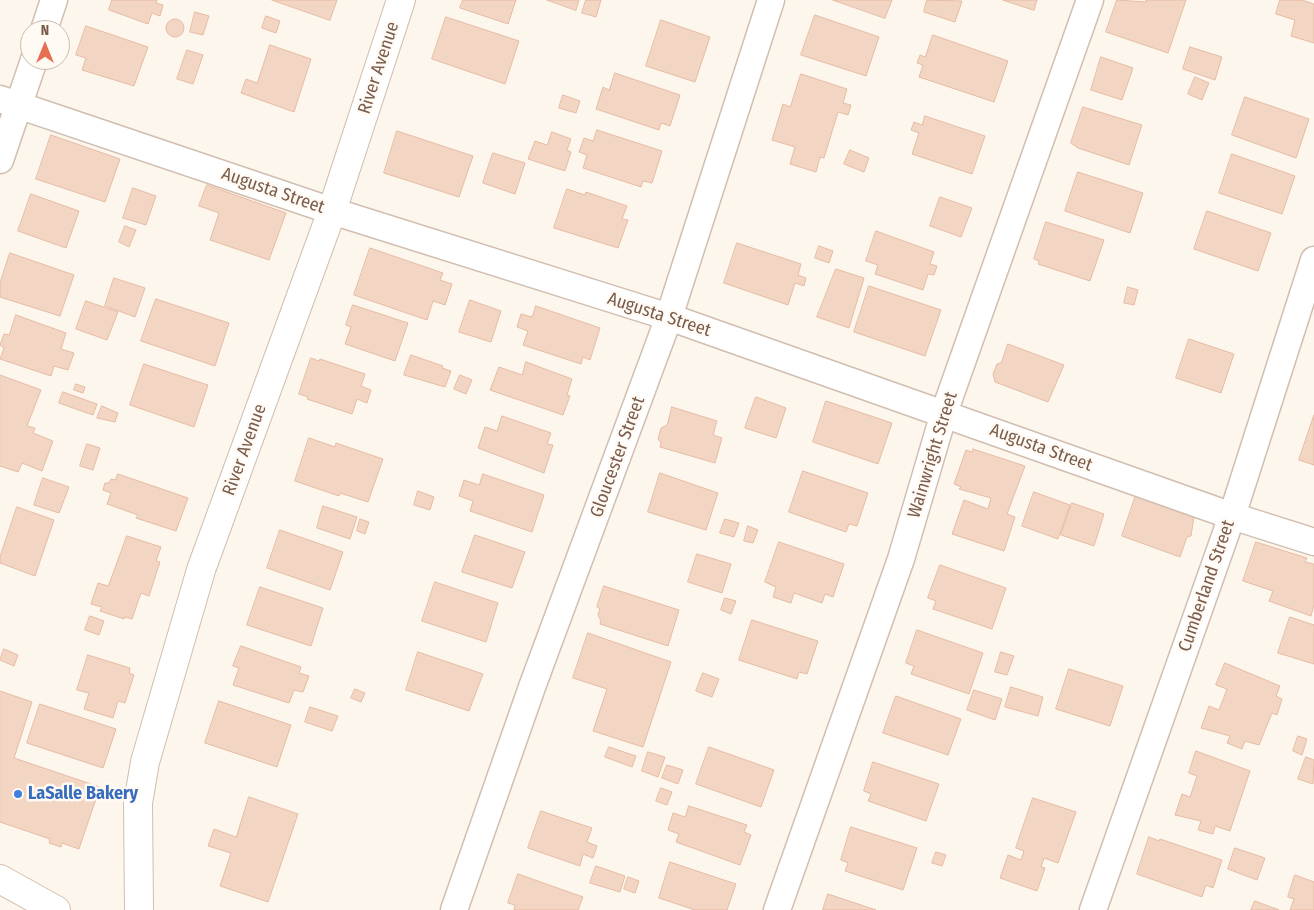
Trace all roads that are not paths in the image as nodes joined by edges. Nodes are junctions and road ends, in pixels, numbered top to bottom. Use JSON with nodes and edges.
{"nodes":[{"id":1,"x":54,"y":0,"type":"edge"},
{"id":2,"x":401,"y":0,"type":"edge"},
{"id":3,"x":771,"y":0,"type":"edge"},
{"id":4,"x":1090,"y":0,"type":"edge"},
{"id":5,"x":47,"y":20,"type":"edge"},
{"id":6,"x":28,"y":70,"type":"edge"},
{"id":7,"x":10,"y":102,"type":"edge"},
{"id":8,"x":0,"y":160,"type":"edge"},
{"id":9,"x":332,"y":211,"type":"junction"},
{"id":10,"x":1314,"y":260,"type":"edge"},
{"id":11,"x":669,"y":317,"type":"junction"},
{"id":12,"x":944,"y":413,"type":"junction"},
{"id":13,"x":1232,"y":516,"type":"junction"},
{"id":14,"x":1314,"y":542,"type":"edge"},
{"id":15,"x":0,"y":879,"type":"edge"},
{"id":16,"x":56,"y":910,"type":"edge"},
{"id":17,"x":139,"y":910,"type":"edge"},
{"id":18,"x":454,"y":910,"type":"edge"},
{"id":19,"x":777,"y":910,"type":"edge"},
{"id":20,"x":1093,"y":910,"type":"edge"}],
"edges":[{"from":1,"to":5,"type":"street"},
{"from":2,"to":9,"type":"street","name":"River Avenue"},
{"from":3,"to":11,"type":"street","name":"Gloucester Street"},
{"from":4,"to":12,"type":"street","name":"Wainwright Street"},
{"from":6,"to":7,"type":"street"},
{"from":7,"to":8,"type":"street"},
{"from":7,"to":9,"type":"street","name":"Augusta Street"},
{"from":9,"to":11,"type":"street","name":"Augusta Street"},
{"from":9,"to":17,"type":"street","name":"River Avenue"},
{"from":10,"to":13,"type":"street","name":"Cumberland Street"},
{"from":11,"to":12,"type":"street","name":"Augusta Street"},
{"from":11,"to":18,"type":"street","name":"Gloucester Street"},
{"from":12,"to":13,"type":"street","name":"Augusta Street"},
{"from":12,"to":19,"type":"street","name":"Wainwright Street"},
{"from":13,"to":14,"type":"street","name":"Augusta Street"},
{"from":13,"to":20,"type":"street","name":"Cumberland Street"},
{"from":15,"to":16,"type":"street"}]}
